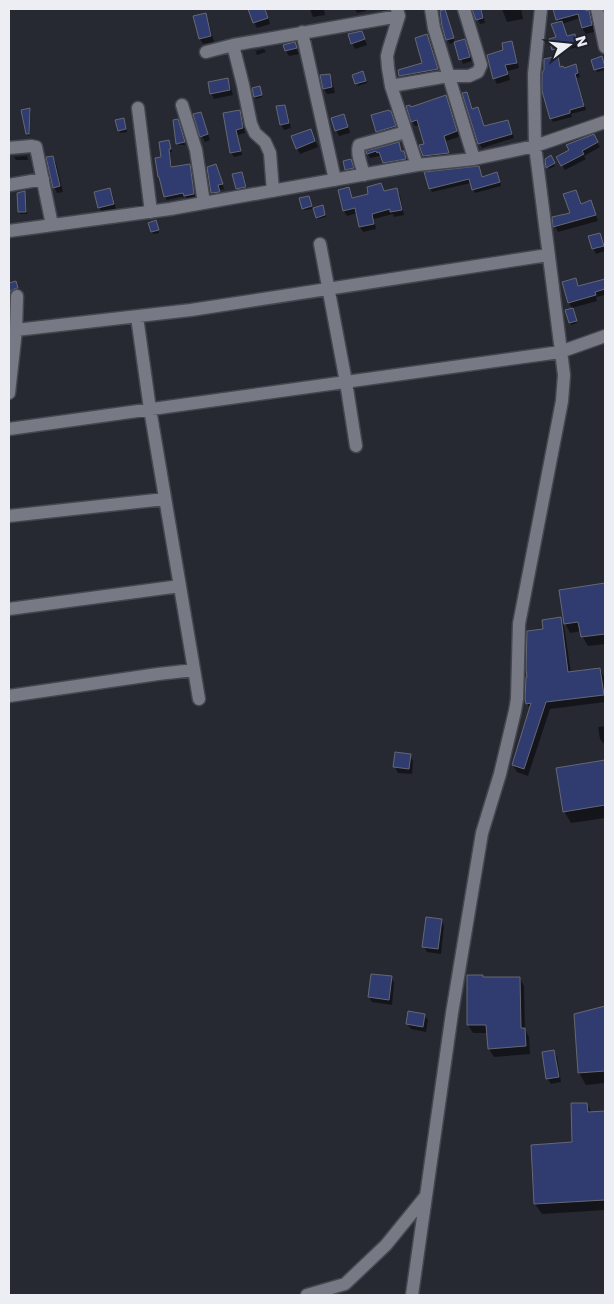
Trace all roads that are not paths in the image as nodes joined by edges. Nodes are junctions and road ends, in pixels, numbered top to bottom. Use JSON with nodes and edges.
{"nodes":[{"id":1,"x":431,"y":9,"type":"edge"},
{"id":2,"x":464,"y":9,"type":"edge"},
{"id":3,"x":540,"y":9,"type":"edge"},
{"id":4,"x":597,"y":9,"type":"edge"},
{"id":5,"x":398,"y":12,"type":"edge"},
{"id":6,"x":302,"y":32,"type":"junction"},
{"id":7,"x":233,"y":45,"type":"junction"},
{"id":8,"x":605,"y":47,"type":"edge"},
{"id":9,"x":206,"y":52,"type":"dead end"},
{"id":10,"x":448,"y":76,"type":"junction"},
{"id":11,"x":392,"y":86,"type":"junction"},
{"id":12,"x":182,"y":105,"type":"dead end"},
{"id":13,"x":138,"y":108,"type":"dead end"},
{"id":14,"x":605,"y":122,"type":"edge"},
{"id":15,"x":406,"y":132,"type":"junction"},
{"id":16,"x":535,"y":146,"type":"junction"},
{"id":17,"x":9,"y":148,"type":"edge"},
{"id":18,"x":474,"y":159,"type":"junction"},
{"id":19,"x":417,"y":165,"type":"junction"},
{"id":20,"x":364,"y":175,"type":"junction"},
{"id":21,"x":43,"y":179,"type":"junction"},
{"id":22,"x":335,"y":180,"type":"junction"},
{"id":23,"x":9,"y":184,"type":"edge"},
{"id":24,"x":273,"y":191,"type":"junction"},
{"id":25,"x":204,"y":203,"type":"junction"},
{"id":26,"x":151,"y":212,"type":"junction"},
{"id":27,"x":52,"y":225,"type":"junction"},
{"id":28,"x":9,"y":231,"type":"edge"},
{"id":29,"x":320,"y":244,"type":"dead end"},
{"id":30,"x":548,"y":255,"type":"junction"},
{"id":31,"x":328,"y":288,"type":"junction"},
{"id":32,"x":17,"y":296,"type":"dead end"},
{"id":33,"x":137,"y":317,"type":"junction"},
{"id":34,"x":16,"y":330,"type":"junction"},
{"id":35,"x":605,"y":336,"type":"edge"},
{"id":36,"x":560,"y":352,"type":"junction"},
{"id":37,"x":346,"y":382,"type":"junction"},
{"id":38,"x":9,"y":393,"type":"edge"},
{"id":39,"x":150,"y":409,"type":"junction"},
{"id":40,"x":9,"y":429,"type":"edge"},
{"id":41,"x":356,"y":446,"type":"dead end"},
{"id":42,"x":165,"y":499,"type":"junction"},
{"id":43,"x":9,"y":516,"type":"edge"},
{"id":44,"x":180,"y":586,"type":"junction"},
{"id":45,"x":9,"y":610,"type":"edge"},
{"id":46,"x":194,"y":670,"type":"junction"},
{"id":47,"x":9,"y":696,"type":"edge"},
{"id":48,"x":199,"y":699,"type":"dead end"},
{"id":49,"x":425,"y":1197,"type":"junction"},
{"id":50,"x":306,"y":1295,"type":"edge"},
{"id":51,"x":412,"y":1295,"type":"edge"}],
"edges":[{"from":1,"to":10,"type":"street"},
{"from":2,"to":10,"type":"street"},
{"from":3,"to":16,"type":"street"},
{"from":4,"to":8,"type":"street"},
{"from":5,"to":6,"type":"street"},
{"from":5,"to":11,"type":"street"},
{"from":6,"to":7,"type":"street"},
{"from":6,"to":22,"type":"street"},
{"from":7,"to":9,"type":"street"},
{"from":7,"to":24,"type":"street"},
{"from":10,"to":11,"type":"street"},
{"from":10,"to":18,"type":"street"},
{"from":11,"to":15,"type":"street"},
{"from":12,"to":25,"type":"street"},
{"from":13,"to":26,"type":"street"},
{"from":14,"to":16,"type":"street"},
{"from":15,"to":19,"type":"street"},
{"from":15,"to":20,"type":"street"},
{"from":16,"to":18,"type":"street"},
{"from":16,"to":30,"type":"street"},
{"from":17,"to":21,"type":"street"},
{"from":18,"to":19,"type":"street"},
{"from":19,"to":20,"type":"street"},
{"from":20,"to":22,"type":"street"},
{"from":21,"to":23,"type":"street"},
{"from":21,"to":27,"type":"street"},
{"from":22,"to":24,"type":"street"},
{"from":24,"to":25,"type":"street"},
{"from":25,"to":26,"type":"street"},
{"from":26,"to":27,"type":"street"},
{"from":27,"to":28,"type":"street"},
{"from":29,"to":31,"type":"street"},
{"from":30,"to":31,"type":"street"},
{"from":30,"to":36,"type":"street"},
{"from":31,"to":33,"type":"street"},
{"from":31,"to":37,"type":"street"},
{"from":32,"to":34,"type":"street"},
{"from":33,"to":34,"type":"street"},
{"from":33,"to":39,"type":"street"},
{"from":34,"to":38,"type":"street"},
{"from":35,"to":36,"type":"street"},
{"from":36,"to":37,"type":"street"},
{"from":36,"to":49,"type":"street"},
{"from":37,"to":39,"type":"street"},
{"from":37,"to":41,"type":"street"},
{"from":39,"to":40,"type":"street"},
{"from":39,"to":42,"type":"street"},
{"from":42,"to":43,"type":"street"},
{"from":42,"to":44,"type":"street"},
{"from":44,"to":45,"type":"street"},
{"from":44,"to":46,"type":"street"},
{"from":46,"to":47,"type":"street"},
{"from":46,"to":48,"type":"street"},
{"from":49,"to":50,"type":"street"},
{"from":49,"to":51,"type":"street"}]}
